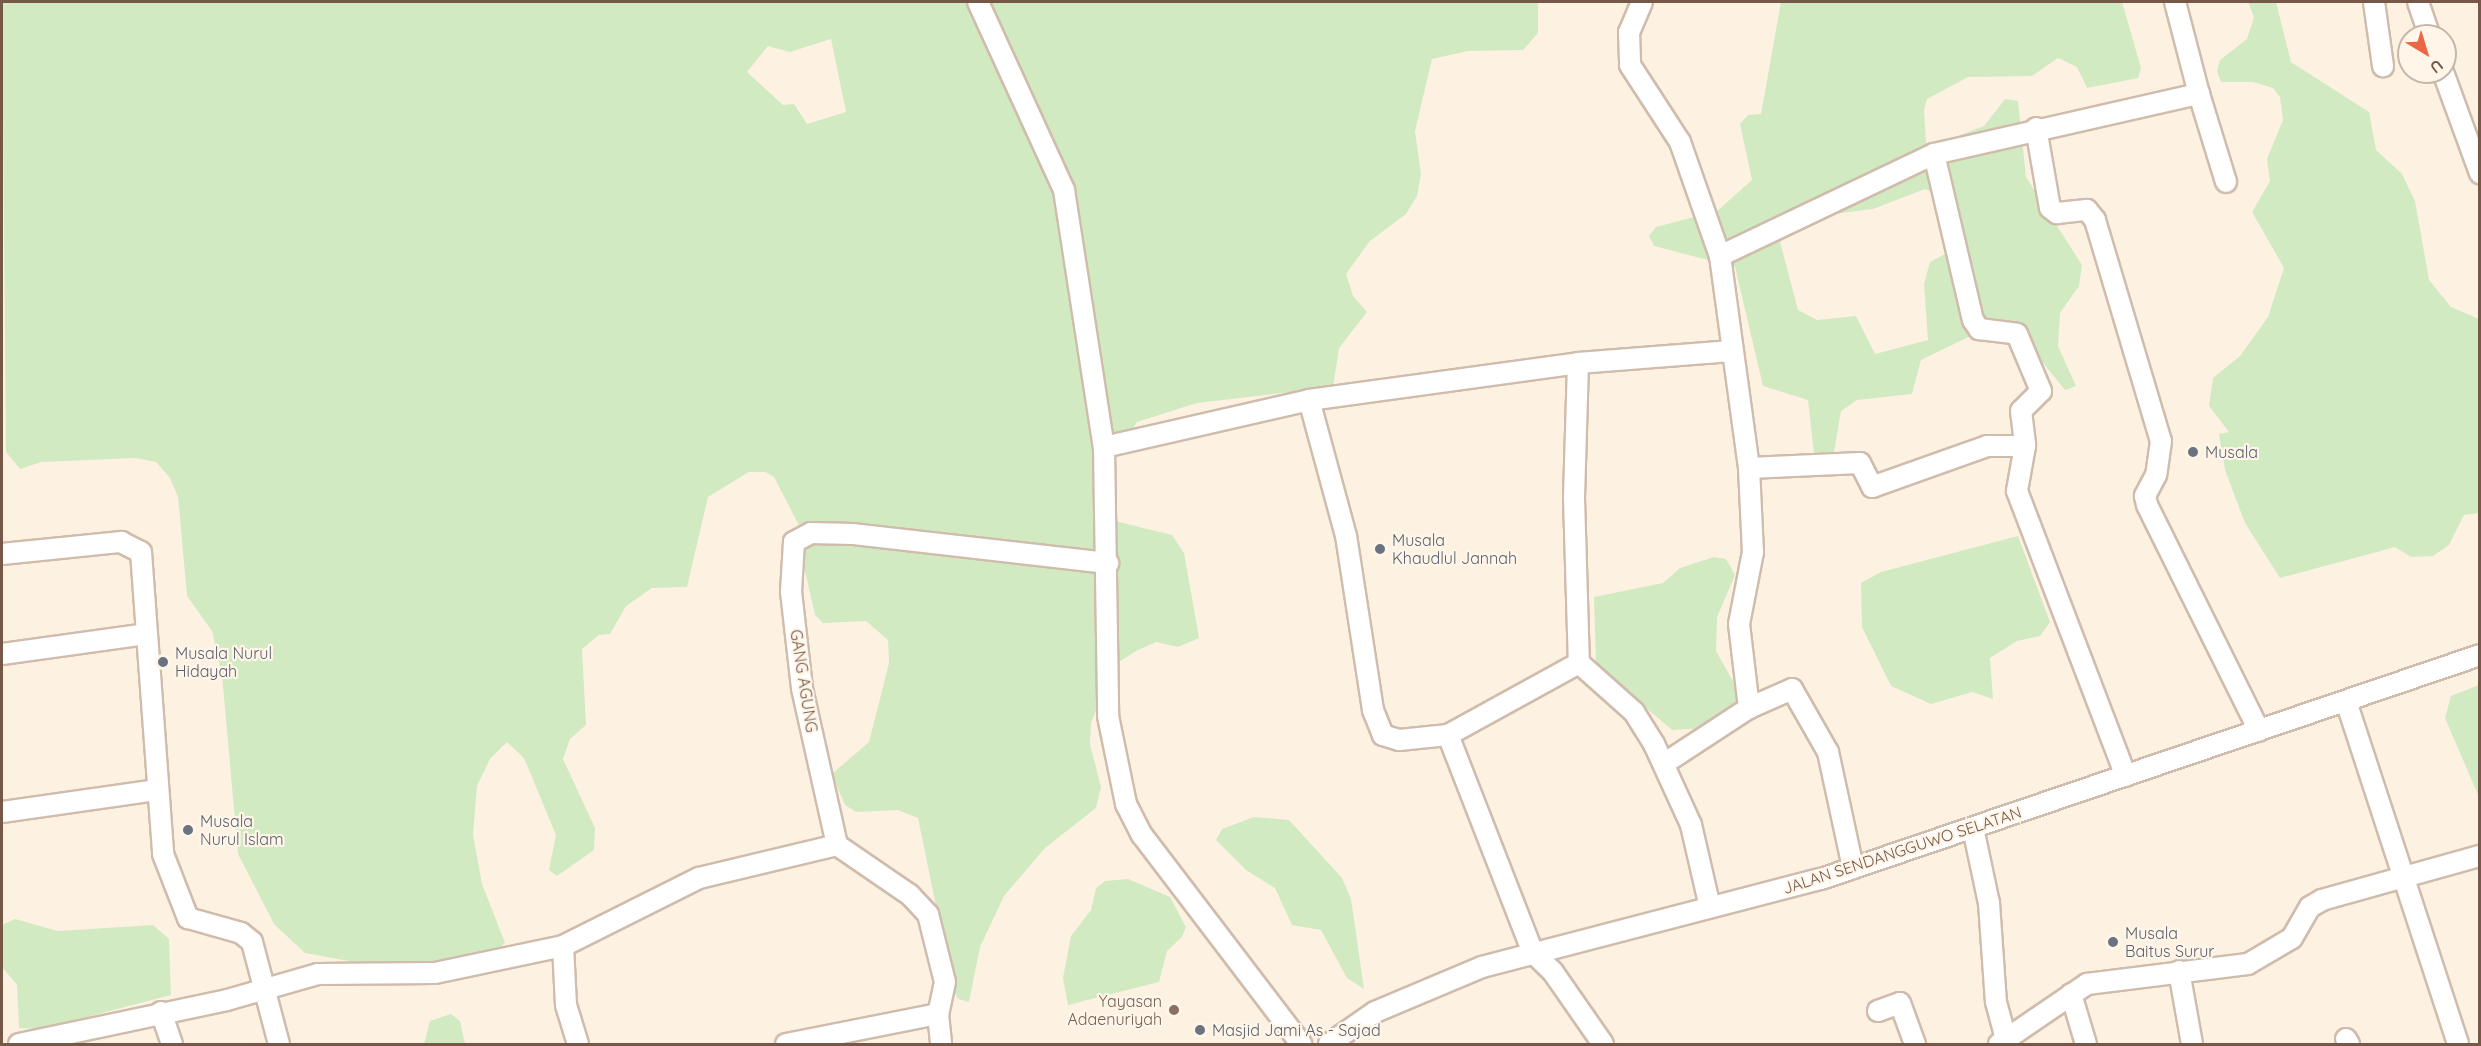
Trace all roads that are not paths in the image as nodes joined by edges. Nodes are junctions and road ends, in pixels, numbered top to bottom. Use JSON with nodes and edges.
{"nodes":[{"id":1,"x":978,"y":2,"type":"edge"},
{"id":2,"x":1642,"y":2,"type":"edge"},
{"id":3,"x":2175,"y":2,"type":"edge"},
{"id":4,"x":2374,"y":2,"type":"edge"},
{"id":5,"x":2418,"y":2,"type":"edge"},
{"id":6,"x":2426,"y":24,"type":"edge"},
{"id":7,"x":2383,"y":66,"type":"dead end"},
{"id":8,"x":2447,"y":84,"type":"edge"},
{"id":9,"x":2199,"y":94,"type":"junction"},
{"id":10,"x":2036,"y":128,"type":"junction"},
{"id":11,"x":1934,"y":154,"type":"junction"},
{"id":12,"x":2480,"y":174,"type":"edge"},
{"id":13,"x":2226,"y":182,"type":"dead end"},
{"id":14,"x":1720,"y":256,"type":"junction"},
{"id":15,"x":1732,"y":351,"type":"junction"},
{"id":16,"x":1578,"y":363,"type":"junction"},
{"id":17,"x":1309,"y":400,"type":"junction"},
{"id":18,"x":2025,"y":446,"type":"junction"},
{"id":19,"x":1104,"y":447,"type":"junction"},
{"id":20,"x":1749,"y":468,"type":"junction"},
{"id":21,"x":2,"y":554,"type":"edge"},
{"id":22,"x":1108,"y":563,"type":"junction"},
{"id":23,"x":147,"y":634,"type":"junction"},
{"id":24,"x":2,"y":654,"type":"edge"},
{"id":25,"x":2480,"y":656,"type":"edge"},
{"id":26,"x":1579,"y":663,"type":"junction"},
{"id":27,"x":2346,"y":701,"type":"junction"},
{"id":28,"x":1749,"y":708,"type":"junction"},
{"id":29,"x":2259,"y":731,"type":"junction"},
{"id":30,"x":1448,"y":735,"type":"junction"},
{"id":31,"x":1665,"y":763,"type":"junction"},
{"id":32,"x":2126,"y":776,"type":"junction"},
{"id":33,"x":156,"y":790,"type":"junction"},
{"id":34,"x":2,"y":812,"type":"edge"},
{"id":35,"x":1973,"y":828,"type":"junction"},
{"id":36,"x":837,"y":844,"type":"junction"},
{"id":37,"x":2480,"y":856,"type":"edge"},
{"id":38,"x":1853,"y":868,"type":"junction"},
{"id":39,"x":2401,"y":882,"type":"junction"},
{"id":40,"x":1710,"y":907,"type":"junction"},
{"id":41,"x":563,"y":946,"type":"junction"},
{"id":42,"x":1533,"y":953,"type":"junction"},
{"id":43,"x":2179,"y":971,"type":"junction"},
{"id":44,"x":265,"y":989,"type":"junction"},
{"id":45,"x":2071,"y":994,"type":"junction"},
{"id":46,"x":1878,"y":1011,"type":"dead end"},
{"id":47,"x":162,"y":1012,"type":"junction"},
{"id":48,"x":938,"y":1014,"type":"junction"},
{"id":49,"x":2003,"y":1042,"type":"edge"},
{"id":50,"x":41,"y":1043,"type":"edge"},
{"id":51,"x":19,"y":1044,"type":"edge"},
{"id":52,"x":172,"y":1044,"type":"edge"},
{"id":53,"x":279,"y":1044,"type":"edge"},
{"id":54,"x":578,"y":1044,"type":"edge"},
{"id":55,"x":786,"y":1044,"type":"edge"},
{"id":56,"x":941,"y":1044,"type":"edge"},
{"id":57,"x":1301,"y":1044,"type":"edge"},
{"id":58,"x":1329,"y":1044,"type":"edge"},
{"id":59,"x":1603,"y":1044,"type":"edge"},
{"id":60,"x":1915,"y":1044,"type":"edge"},
{"id":61,"x":2086,"y":1044,"type":"edge"},
{"id":62,"x":2192,"y":1044,"type":"edge"},
{"id":63,"x":2458,"y":1044,"type":"edge"}],
"edges":[{"from":1,"to":19,"type":"street"},
{"from":2,"to":14,"type":"street"},
{"from":3,"to":9,"type":"street"},
{"from":4,"to":7,"type":"street"},
{"from":5,"to":6,"type":"street"},
{"from":8,"to":12,"type":"street"},
{"from":9,"to":10,"type":"street"},
{"from":9,"to":13,"type":"street"},
{"from":10,"to":11,"type":"street"},
{"from":10,"to":29,"type":"street"},
{"from":11,"to":14,"type":"street"},
{"from":11,"to":18,"type":"street"},
{"from":14,"to":15,"type":"street"},
{"from":15,"to":16,"type":"street"},
{"from":15,"to":20,"type":"street"},
{"from":16,"to":17,"type":"street"},
{"from":16,"to":26,"type":"street"},
{"from":17,"to":19,"type":"street"},
{"from":17,"to":30,"type":"street"},
{"from":18,"to":20,"type":"street"},
{"from":18,"to":32,"type":"street"},
{"from":19,"to":22,"type":"street"},
{"from":20,"to":28,"type":"street"},
{"from":21,"to":23,"type":"street"},
{"from":22,"to":36,"type":"street","name":"GANG AGUNG"},
{"from":22,"to":57,"type":"street"},
{"from":23,"to":24,"type":"street"},
{"from":23,"to":33,"type":"street"},
{"from":25,"to":27,"type":"street","name":"JALAN SENDANGGUWO SELATAN"},
{"from":26,"to":30,"type":"street"},
{"from":26,"to":31,"type":"street"},
{"from":27,"to":29,"type":"street","name":"JALAN SENDANGGUWO SELATAN"},
{"from":27,"to":39,"type":"street"},
{"from":28,"to":31,"type":"street"},
{"from":28,"to":38,"type":"street"},
{"from":29,"to":32,"type":"street","name":"JALAN SENDANGGUWO SELATAN"},
{"from":30,"to":42,"type":"street"},
{"from":31,"to":40,"type":"street"},
{"from":32,"to":35,"type":"street","name":"JALAN SENDANGGUWO SELATAN"},
{"from":33,"to":34,"type":"street"},
{"from":33,"to":44,"type":"street"},
{"from":35,"to":38,"type":"street","name":"JALAN SENDANGGUWO SELATAN"},
{"from":35,"to":49,"type":"street"},
{"from":36,"to":41,"type":"street"},
{"from":36,"to":48,"type":"street"},
{"from":37,"to":39,"type":"street"},
{"from":38,"to":40,"type":"street","name":"JALAN SENDANGGUWO SELATAN"},
{"from":39,"to":43,"type":"street"},
{"from":39,"to":63,"type":"street"},
{"from":40,"to":42,"type":"street","name":"JALAN SENDANGGUWO SELATAN"},
{"from":41,"to":44,"type":"street"},
{"from":41,"to":54,"type":"street"},
{"from":42,"to":58,"type":"street","name":"JALAN SENDANGGUWO SELATAN"},
{"from":42,"to":59,"type":"street"},
{"from":43,"to":45,"type":"street"},
{"from":43,"to":62,"type":"street"},
{"from":44,"to":47,"type":"street"},
{"from":44,"to":53,"type":"street"},
{"from":45,"to":49,"type":"street"},
{"from":45,"to":61,"type":"street"},
{"from":46,"to":60,"type":"street"},
{"from":47,"to":50,"type":"street"},
{"from":47,"to":52,"type":"street"},
{"from":48,"to":55,"type":"street"},
{"from":48,"to":56,"type":"street"},
{"from":50,"to":51,"type":"street"}]}
